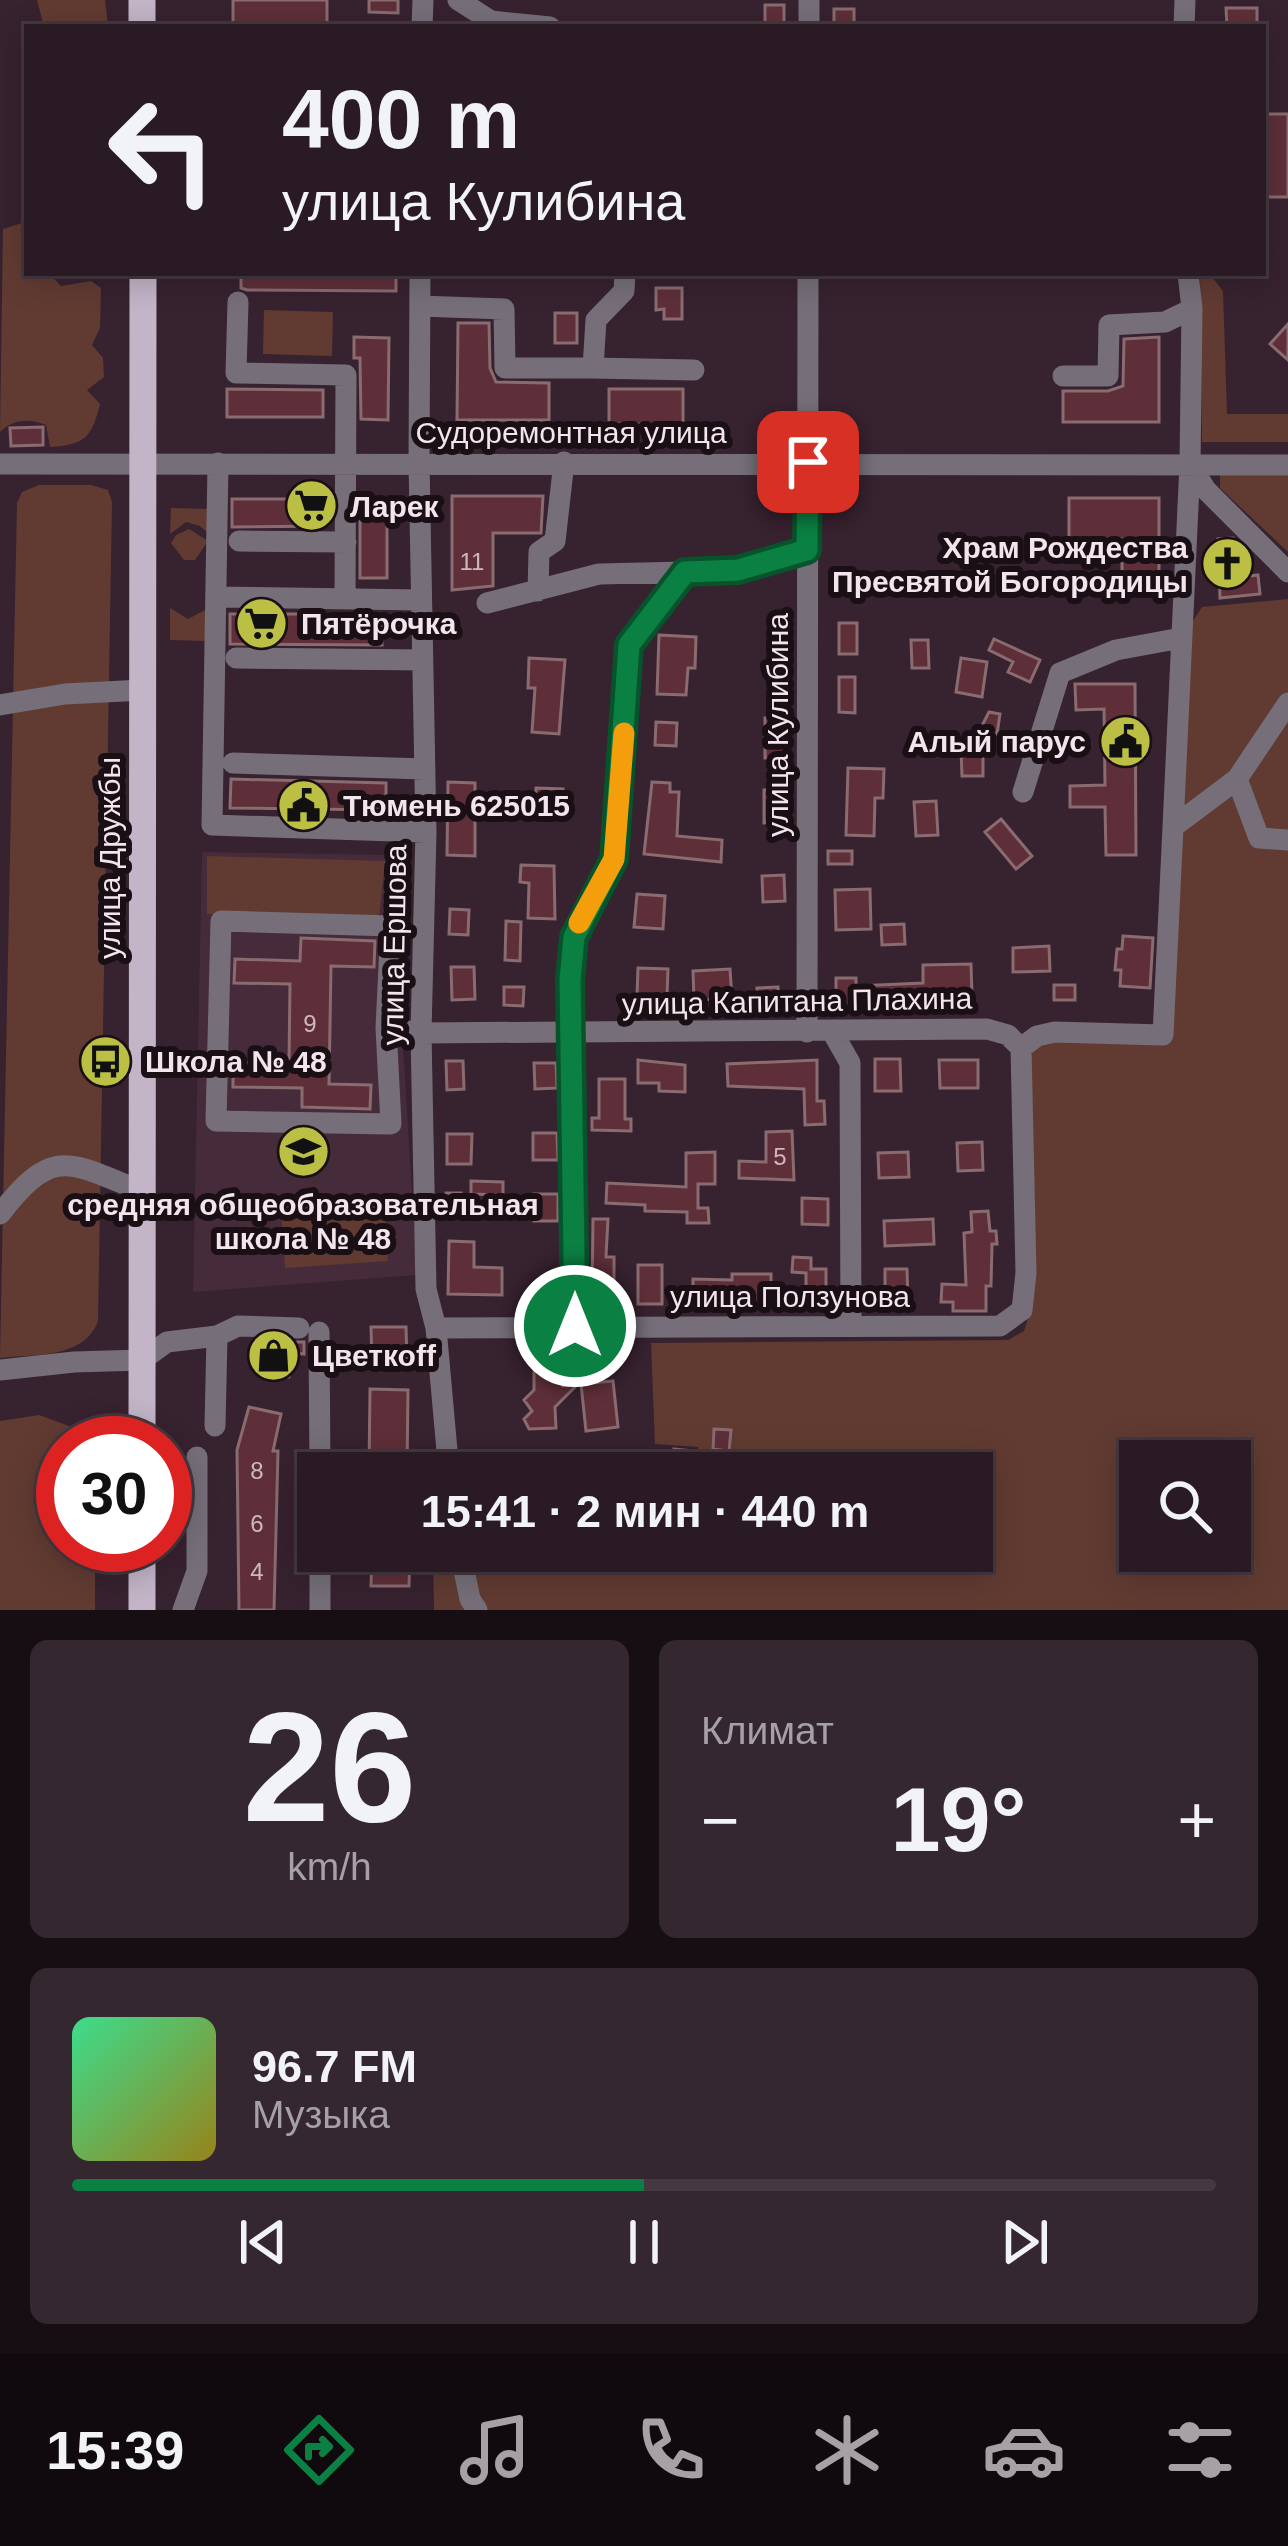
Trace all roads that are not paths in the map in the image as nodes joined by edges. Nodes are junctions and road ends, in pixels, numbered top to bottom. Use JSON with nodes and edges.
{"nodes":[{"id":1,"x":458,"y":0,"type":"edge"},
{"id":2,"x":487,"y":24,"type":"edge"},
{"id":3,"x":536,"y":24,"type":"edge"},
{"id":4,"x":143,"y":276,"type":"edge"},
{"id":5,"x":420,"y":276,"type":"edge"},
{"id":6,"x":625,"y":276,"type":"edge"},
{"id":7,"x":808,"y":276,"type":"edge"},
{"id":8,"x":1188,"y":276,"type":"edge"},
{"id":9,"x":238,"y":302,"type":"dead end"},
{"id":10,"x":420,"y":305,"type":"junction"},
{"id":11,"x":1192,"y":309,"type":"junction"},
{"id":12,"x":593,"y":368,"type":"junction"},
{"id":13,"x":694,"y":370,"type":"dead end"},
{"id":14,"x":1063,"y":376,"type":"dead end"},
{"id":15,"x":419,"y":462,"type":"junction"},
{"id":16,"x":564,"y":462,"type":"junction"},
{"id":17,"x":808,"y":462,"type":"junction"},
{"id":18,"x":142,"y":463,"type":"junction"},
{"id":19,"x":218,"y":463,"type":"junction"},
{"id":20,"x":346,"y":463,"type":"junction"},
{"id":21,"x":0,"y":464,"type":"edge"},
{"id":22,"x":1190,"y":464,"type":"junction"},
{"id":23,"x":1288,"y":465,"type":"edge"},
{"id":24,"x":239,"y":541,"type":"dead end"},
{"id":25,"x":346,"y":542,"type":"junction"},
{"id":26,"x":807,"y":550,"type":"junction"},
{"id":27,"x":685,"y":572,"type":"junction"},
{"id":28,"x":1288,"y":572,"type":"edge"},
{"id":29,"x":538,"y":591,"type":"junction"},
{"id":30,"x":216,"y":597,"type":"junction"},
{"id":31,"x":345,"y":599,"type":"junction"},
{"id":32,"x":422,"y":600,"type":"junction"},
{"id":33,"x":487,"y":603,"type":"dead end"},
{"id":34,"x":1181,"y":638,"type":"junction"},
{"id":35,"x":236,"y":658,"type":"dead end"},
{"id":36,"x":422,"y":660,"type":"junction"},
{"id":37,"x":142,"y":690,"type":"junction"},
{"id":38,"x":1288,"y":703,"type":"edge"},
{"id":39,"x":0,"y":705,"type":"edge"},
{"id":40,"x":233,"y":764,"type":"dead end"},
{"id":41,"x":424,"y":769,"type":"junction"},
{"id":42,"x":1238,"y":779,"type":"junction"},
{"id":43,"x":1023,"y":791,"type":"dead end"},
{"id":44,"x":1173,"y":827,"type":"junction"},
{"id":45,"x":426,"y":832,"type":"junction"},
{"id":46,"x":1288,"y":840,"type":"edge"},
{"id":47,"x":386,"y":1028,"type":"junction"},
{"id":48,"x":807,"y":1032,"type":"junction"},
{"id":49,"x":833,"y":1033,"type":"junction"},
{"id":50,"x":421,"y":1034,"type":"junction"},
{"id":51,"x":570,"y":1035,"type":"junction"},
{"id":52,"x":1021,"y":1048,"type":"junction"},
{"id":53,"x":141,"y":1191,"type":"junction"},
{"id":54,"x":0,"y":1214,"type":"edge"},
{"id":55,"x":575,"y":1326,"type":"junction"},
{"id":56,"x":851,"y":1326,"type":"junction"},
{"id":57,"x":436,"y":1328,"type":"junction"},
{"id":58,"x":217,"y":1336,"type":"junction"},
{"id":59,"x":142,"y":1360,"type":"junction"},
{"id":60,"x":0,"y":1370,"type":"edge"},
{"id":61,"x":142,"y":1416,"type":"edge"},
{"id":62,"x":215,"y":1426,"type":"dead end"},
{"id":63,"x":318,"y":1452,"type":"edge"},
{"id":64,"x":447,"y":1452,"type":"edge"},
{"id":65,"x":197,"y":1457,"type":"dead end"},
{"id":66,"x":142,"y":1572,"type":"edge"},
{"id":67,"x":320,"y":1572,"type":"edge"},
{"id":68,"x":464,"y":1572,"type":"edge"},
{"id":69,"x":142,"y":1610,"type":"edge"},
{"id":70,"x":183,"y":1610,"type":"edge"},
{"id":71,"x":320,"y":1610,"type":"edge"},
{"id":72,"x":477,"y":1610,"type":"edge"}],
"edges":[{"from":1,"to":2,"type":"street"},
{"from":2,"to":3,"type":"street"},
{"from":4,"to":18,"type":"main road","name":"улица Дружбы"},
{"from":5,"to":10,"type":"street","name":"улица Ершова"},
{"from":6,"to":12,"type":"street"},
{"from":7,"to":17,"type":"street","name":"улица Кулибина"},
{"from":8,"to":11,"type":"street"},
{"from":9,"to":20,"type":"street"},
{"from":10,"to":12,"type":"street"},
{"from":10,"to":15,"type":"street","name":"улица Ершова"},
{"from":11,"to":14,"type":"street"},
{"from":11,"to":22,"type":"street"},
{"from":12,"to":13,"type":"street"},
{"from":15,"to":16,"type":"street","name":"Судоремонтная улица"},
{"from":15,"to":20,"type":"street","name":"Судоремонтная улица"},
{"from":15,"to":32,"type":"street","name":"улица Ершова"},
{"from":16,"to":17,"type":"street","name":"Судоремонтная улица"},
{"from":16,"to":29,"type":"street"},
{"from":17,"to":22,"type":"street","name":"Судоремонтная улица"},
{"from":17,"to":26,"type":"street","name":"улица Кулибина"},
{"from":18,"to":19,"type":"street","name":"Судоремонтная улица"},
{"from":18,"to":21,"type":"street","name":"Судоремонтная улица"},
{"from":18,"to":37,"type":"main road","name":"улица Дружбы"},
{"from":19,"to":20,"type":"street","name":"Судоремонтная улица"},
{"from":19,"to":30,"type":"street"},
{"from":20,"to":25,"type":"street"},
{"from":22,"to":23,"type":"street","name":"Судоремонтная улица"},
{"from":22,"to":28,"type":"street"},
{"from":22,"to":34,"type":"street"},
{"from":24,"to":25,"type":"street"},
{"from":25,"to":31,"type":"street"},
{"from":26,"to":27,"type":"street"},
{"from":26,"to":48,"type":"street","name":"улица Кулибина"},
{"from":27,"to":29,"type":"street"},
{"from":27,"to":51,"type":"street"},
{"from":29,"to":33,"type":"street"},
{"from":30,"to":31,"type":"street"},
{"from":30,"to":45,"type":"street"},
{"from":31,"to":32,"type":"street"},
{"from":32,"to":36,"type":"street","name":"улица Ершова"},
{"from":34,"to":43,"type":"street"},
{"from":34,"to":44,"type":"street"},
{"from":35,"to":36,"type":"street"},
{"from":36,"to":41,"type":"street","name":"улица Ершова"},
{"from":37,"to":39,"type":"street"},
{"from":37,"to":53,"type":"main road","name":"улица Дружбы"},
{"from":38,"to":42,"type":"street"},
{"from":40,"to":41,"type":"street"},
{"from":41,"to":45,"type":"street","name":"улица Ершова"},
{"from":42,"to":44,"type":"street"},
{"from":42,"to":46,"type":"street"},
{"from":44,"to":52,"type":"street"},
{"from":45,"to":50,"type":"street","name":"улица Ершова"},
{"from":47,"to":47,"type":"street"},
{"from":47,"to":50,"type":"street","name":"улица Капитана Плахина"},
{"from":48,"to":49,"type":"street","name":"улица Капитана Плахина"},
{"from":48,"to":51,"type":"street","name":"улица Капитана Плахина"},
{"from":49,"to":52,"type":"street","name":"улица Капитана Плахина"},
{"from":49,"to":56,"type":"street"},
{"from":50,"to":51,"type":"street","name":"улица Капитана Плахина"},
{"from":50,"to":57,"type":"street","name":"улица Ершова"},
{"from":51,"to":55,"type":"street"},
{"from":52,"to":56,"type":"street","name":"улица Ползунова"},
{"from":53,"to":54,"type":"street"},
{"from":53,"to":59,"type":"main road","name":"улица Дружбы"},
{"from":55,"to":56,"type":"street","name":"улица Ползунова"},
{"from":55,"to":57,"type":"street","name":"улица Ползунова"},
{"from":57,"to":64,"type":"street","name":"улица Ершова"},
{"from":58,"to":59,"type":"street"},
{"from":58,"to":62,"type":"street"},
{"from":58,"to":63,"type":"street"},
{"from":59,"to":60,"type":"street"},
{"from":59,"to":61,"type":"main road","name":"улица Дружбы"},
{"from":65,"to":70,"type":"street"},
{"from":66,"to":69,"type":"main road"},
{"from":67,"to":71,"type":"street"},
{"from":68,"to":72,"type":"street"}]}
